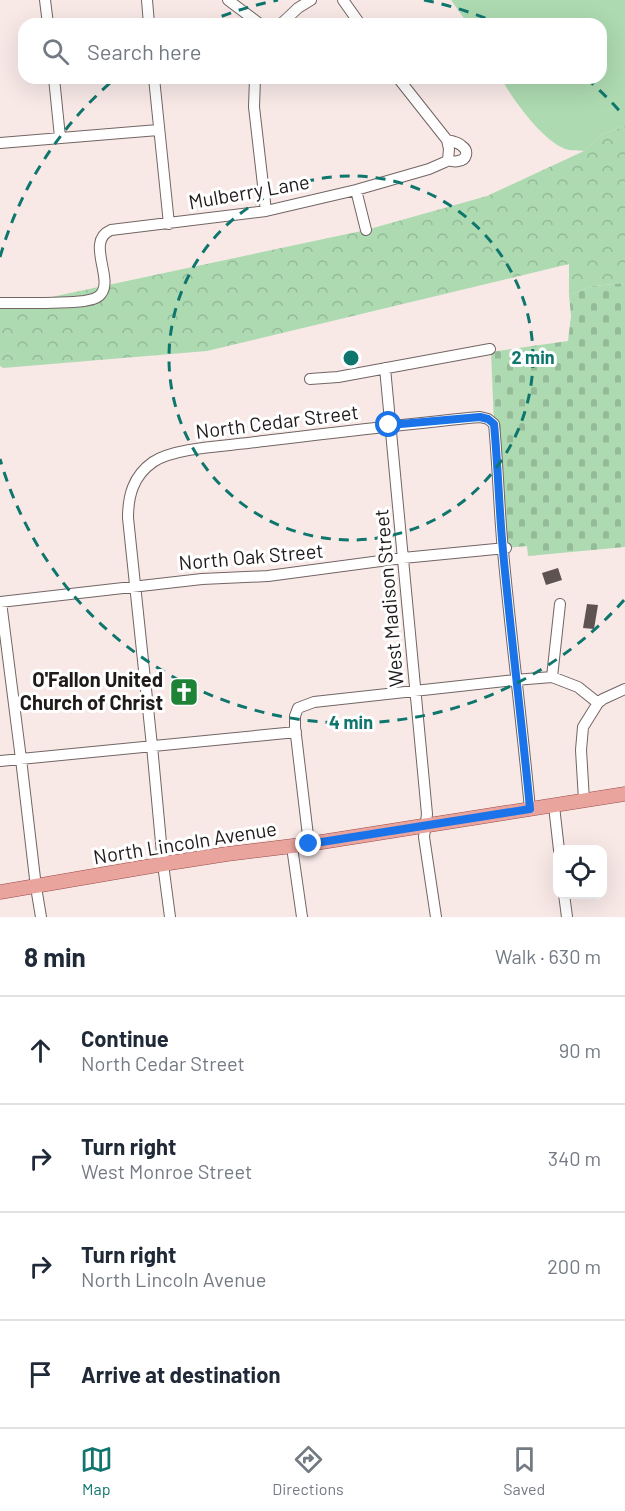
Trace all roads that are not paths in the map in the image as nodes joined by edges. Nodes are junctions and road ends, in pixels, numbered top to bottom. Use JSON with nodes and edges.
{"nodes":[{"id":1,"x":45,"y":0,"type":"edge"},
{"id":2,"x":147,"y":0,"type":"edge"},
{"id":3,"x":228,"y":0,"type":"edge"},
{"id":4,"x":311,"y":0,"type":"edge"},
{"id":5,"x":343,"y":0,"type":"edge"},
{"id":6,"x":47,"y":18,"type":"edge"},
{"id":7,"x":148,"y":18,"type":"edge"},
{"id":8,"x":252,"y":18,"type":"edge"},
{"id":9,"x":287,"y":18,"type":"edge"},
{"id":10,"x":356,"y":18,"type":"edge"},
{"id":11,"x":55,"y":84,"type":"edge"},
{"id":12,"x":154,"y":84,"type":"edge"},
{"id":13,"x":255,"y":84,"type":"edge"},
{"id":14,"x":402,"y":84,"type":"edge"},
{"id":15,"x":158,"y":130,"type":"junction"},
{"id":16,"x":60,"y":137,"type":"junction"},
{"id":17,"x":0,"y":143,"type":"edge"},
{"id":18,"x":356,"y":190,"type":"junction"},
{"id":19,"x":266,"y":211,"type":"junction"},
{"id":20,"x":169,"y":224,"type":"junction"},
{"id":21,"x":366,"y":230,"type":"dead end"},
{"id":22,"x":0,"y":303,"type":"edge"},
{"id":23,"x":490,"y":349,"type":"dead end"},
{"id":24,"x":385,"y":368,"type":"junction"},
{"id":25,"x":310,"y":379,"type":"dead end"},
{"id":26,"x":389,"y":425,"type":"junction"},
{"id":27,"x":504,"y":548,"type":"junction"},
{"id":28,"x":403,"y":558,"type":"junction"},
{"id":29,"x":135,"y":586,"type":"junction"},
{"id":30,"x":0,"y":602,"type":"edge"},
{"id":31,"x":560,"y":604,"type":"dead end"},
{"id":32,"x":552,"y":677,"type":"junction"},
{"id":33,"x":515,"y":680,"type":"junction"},
{"id":34,"x":625,"y":689,"type":"edge"},
{"id":35,"x":416,"y":690,"type":"junction"},
{"id":36,"x":598,"y":703,"type":"junction"},
{"id":37,"x":296,"y":732,"type":"junction"},
{"id":38,"x":152,"y":746,"type":"junction"},
{"id":39,"x":21,"y":759,"type":"junction"},
{"id":40,"x":0,"y":761,"type":"edge"},
{"id":41,"x":625,"y":794,"type":"edge"},
{"id":42,"x":585,"y":800,"type":"junction"},
{"id":43,"x":554,"y":806,"type":"junction"},
{"id":44,"x":530,"y":809,"type":"junction"},
{"id":45,"x":426,"y":825,"type":"junction"},
{"id":46,"x":309,"y":844,"type":"junction"},
{"id":47,"x":559,"y":845,"type":"edge"},
{"id":48,"x":292,"y":847,"type":"junction"},
{"id":49,"x":163,"y":864,"type":"junction"},
{"id":50,"x":36,"y":887,"type":"junction"},
{"id":51,"x":0,"y":892,"type":"edge"},
{"id":52,"x":565,"y":899,"type":"edge"},
{"id":53,"x":41,"y":917,"type":"edge"},
{"id":54,"x":170,"y":917,"type":"edge"},
{"id":55,"x":302,"y":917,"type":"edge"},
{"id":56,"x":436,"y":917,"type":"edge"},
{"id":57,"x":567,"y":917,"type":"edge"}],
"edges":[{"from":1,"to":6,"type":"street"},
{"from":2,"to":7,"type":"street"},
{"from":3,"to":8,"type":"street"},
{"from":4,"to":9,"type":"street"},
{"from":5,"to":10,"type":"street"},
{"from":11,"to":16,"type":"street"},
{"from":12,"to":15,"type":"street"},
{"from":13,"to":19,"type":"street"},
{"from":14,"to":18,"type":"street","name":"Mulberry Lane"},
{"from":15,"to":16,"type":"street"},
{"from":15,"to":20,"type":"street"},
{"from":16,"to":17,"type":"street"},
{"from":18,"to":19,"type":"street","name":"Mulberry Lane"},
{"from":18,"to":21,"type":"street"},
{"from":19,"to":20,"type":"street","name":"Mulberry Lane"},
{"from":20,"to":22,"type":"street","name":"Mulberry Lane"},
{"from":23,"to":24,"type":"street"},
{"from":24,"to":25,"type":"street"},
{"from":24,"to":26,"type":"street","name":"West Madison Street"},
{"from":26,"to":27,"type":"street","name":"North Cedar Street"},
{"from":26,"to":28,"type":"street","name":"West Madison Street"},
{"from":26,"to":29,"type":"street","name":"North Cedar Street"},
{"from":27,"to":28,"type":"street","name":"North Oak Street"},
{"from":27,"to":33,"type":"street"},
{"from":28,"to":29,"type":"street","name":"North Oak Street"},
{"from":28,"to":35,"type":"street","name":"West Madison Street"},
{"from":29,"to":30,"type":"street","name":"North Oak Street"},
{"from":29,"to":38,"type":"street","name":"North Cedar Street"},
{"from":30,"to":39,"type":"street"},
{"from":31,"to":32,"type":"street"},
{"from":32,"to":33,"type":"street"},
{"from":32,"to":36,"type":"street"},
{"from":33,"to":35,"type":"street"},
{"from":33,"to":44,"type":"street"},
{"from":34,"to":36,"type":"street"},
{"from":35,"to":37,"type":"street"},
{"from":35,"to":45,"type":"street","name":"West Madison Street"},
{"from":36,"to":42,"type":"street"},
{"from":37,"to":38,"type":"street"},
{"from":37,"to":46,"type":"street"},
{"from":38,"to":39,"type":"street"},
{"from":38,"to":49,"type":"street","name":"North Cedar Street"},
{"from":39,"to":40,"type":"street"},
{"from":39,"to":50,"type":"street"},
{"from":41,"to":42,"type":"main road","name":"North Lincoln Avenue"},
{"from":42,"to":43,"type":"main road","name":"North Lincoln Avenue"},
{"from":43,"to":44,"type":"main road","name":"North Lincoln Avenue"},
{"from":43,"to":47,"type":"street"},
{"from":44,"to":45,"type":"main road","name":"North Lincoln Avenue"},
{"from":45,"to":46,"type":"main road","name":"North Lincoln Avenue"},
{"from":45,"to":56,"type":"street","name":"West Madison Street"},
{"from":46,"to":48,"type":"main road","name":"North Lincoln Avenue"},
{"from":48,"to":49,"type":"main road","name":"North Lincoln Avenue"},
{"from":48,"to":55,"type":"street"},
{"from":49,"to":50,"type":"main road","name":"North Lincoln Avenue"},
{"from":49,"to":54,"type":"street","name":"North Cedar Street"},
{"from":50,"to":51,"type":"main road","name":"North Lincoln Avenue"},
{"from":50,"to":53,"type":"street"},
{"from":52,"to":57,"type":"street"}]}
